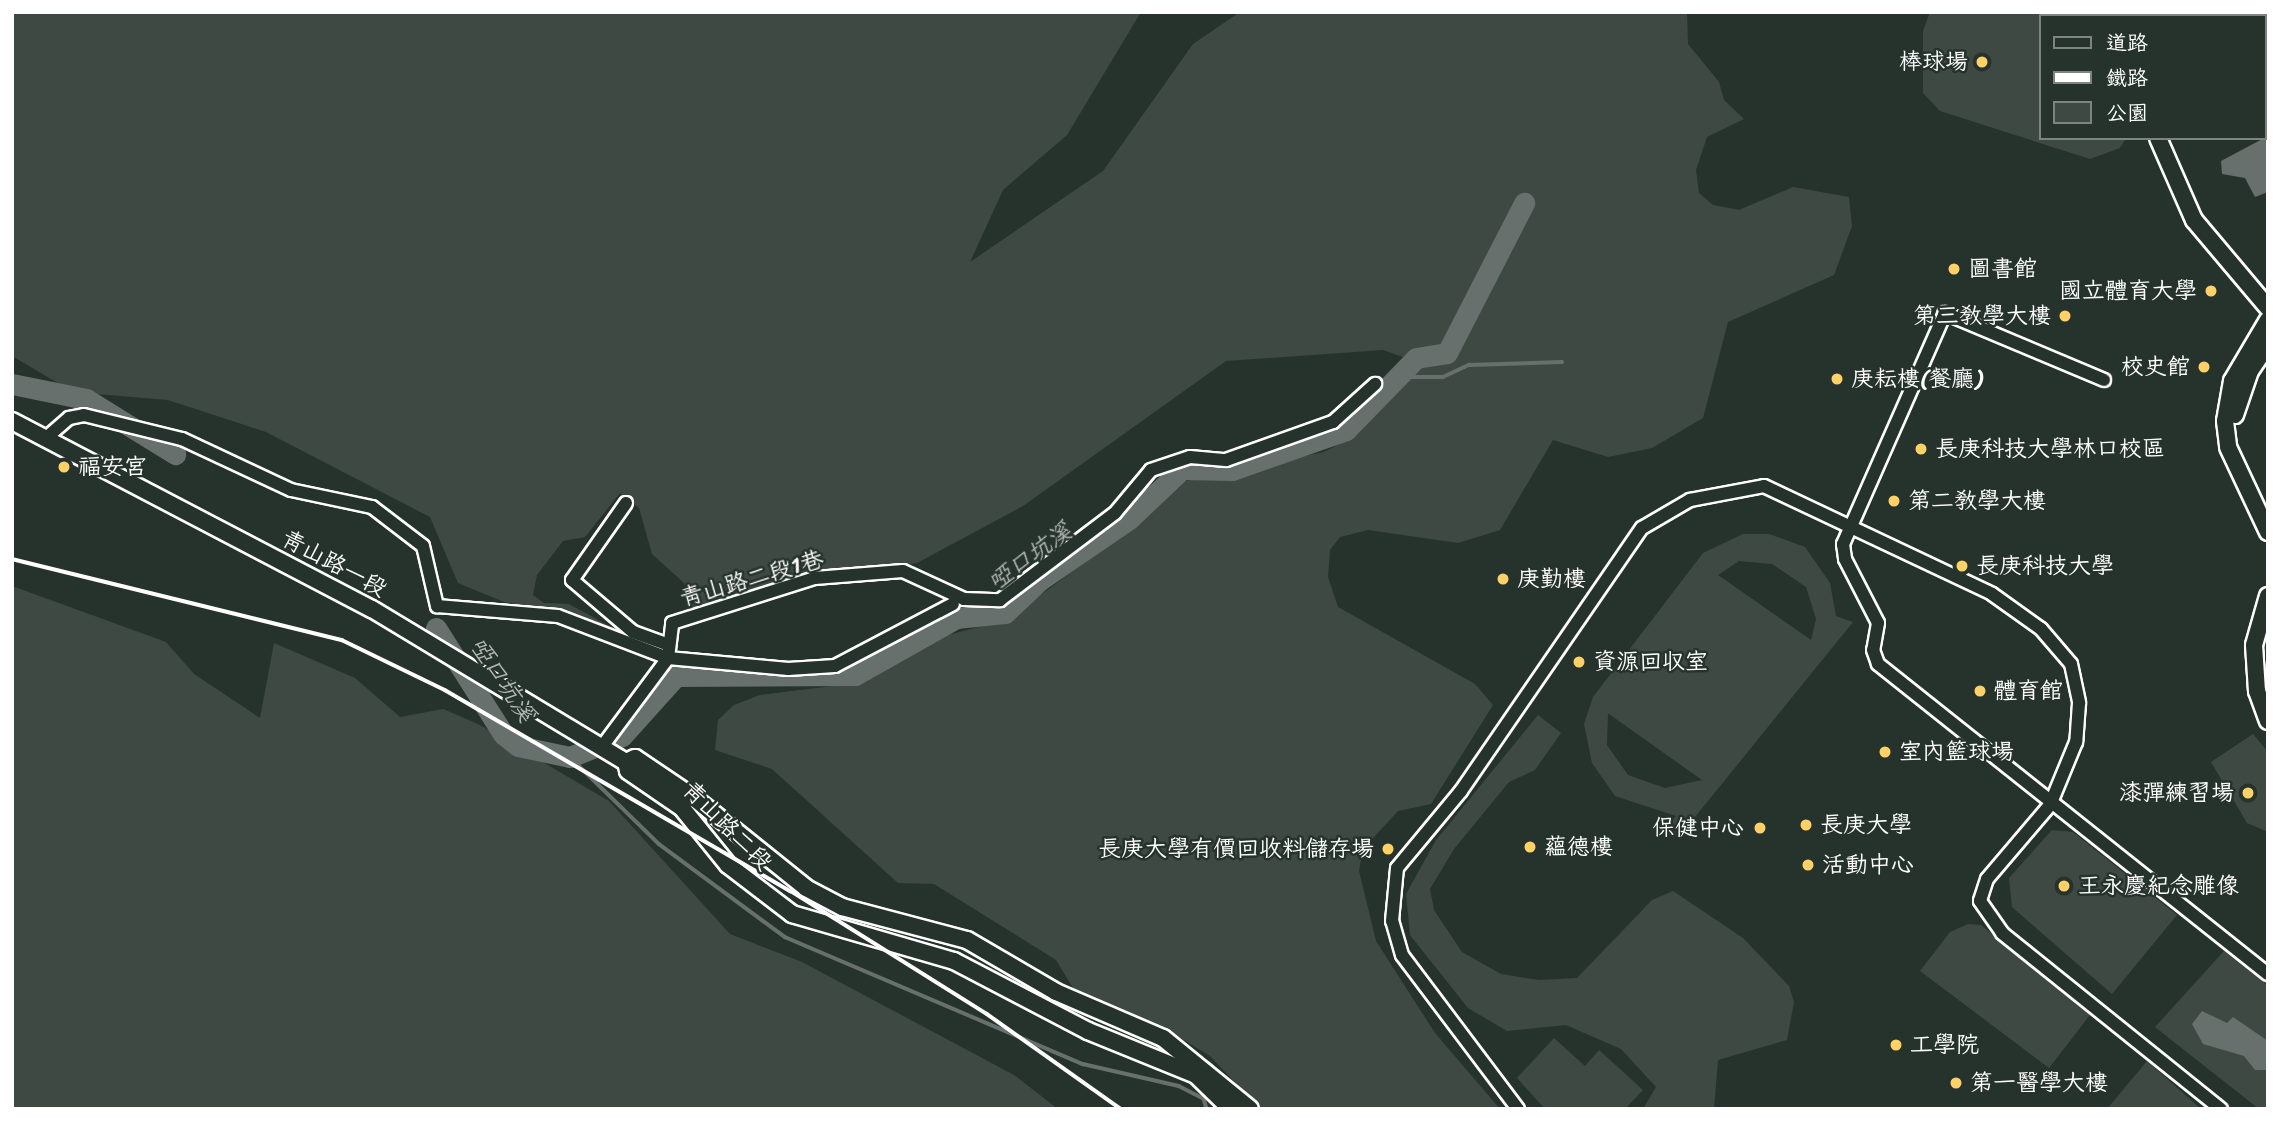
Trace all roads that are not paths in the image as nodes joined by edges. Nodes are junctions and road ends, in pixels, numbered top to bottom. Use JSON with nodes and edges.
{"nodes":[{"id":1,"x":2159,"y":140,"type":"edge"},
{"id":2,"x":2170,"y":140,"type":"edge"},
{"id":3,"x":2268,"y":292,"type":"edge"},
{"id":4,"x":2268,"y":309,"type":"edge"},
{"id":5,"x":2268,"y":320,"type":"edge"},
{"id":6,"x":2268,"y":344,"type":"edge"},
{"id":7,"x":2104,"y":380,"type":"dead end"},
{"id":8,"x":1375,"y":384,"type":"dead end"},
{"id":9,"x":12,"y":421,"type":"edge"},
{"id":10,"x":46,"y":438,"type":"junction"},
{"id":11,"x":626,"y":503,"type":"dead end"},
{"id":12,"x":2268,"y":505,"type":"edge"},
{"id":13,"x":1851,"y":525,"type":"junction"},
{"id":14,"x":2268,"y":532,"type":"edge"},
{"id":15,"x":2268,"y":596,"type":"edge"},
{"id":16,"x":953,"y":604,"type":"dead end"},
{"id":17,"x":2268,"y":632,"type":"edge"},
{"id":18,"x":666,"y":644,"type":"junction"},
{"id":19,"x":668,"y":658,"type":"junction"},
{"id":20,"x":2268,"y":690,"type":"edge"},
{"id":21,"x":2268,"y":721,"type":"edge"},
{"id":22,"x":601,"y":748,"type":"junction"},
{"id":23,"x":626,"y":762,"type":"junction"},
{"id":24,"x":2050,"y":805,"type":"junction"},
{"id":25,"x":2268,"y":974,"type":"edge"},
{"id":26,"x":1231,"y":1109,"type":"edge"},
{"id":27,"x":1250,"y":1109,"type":"edge"},
{"id":28,"x":1518,"y":1109,"type":"edge"},
{"id":29,"x":2221,"y":1109,"type":"edge"}],
"edges":[{"from":1,"to":4,"type":"street"},
{"from":2,"to":3,"type":"street"},
{"from":5,"to":14,"type":"street"},
{"from":6,"to":12,"type":"street"},
{"from":7,"to":13,"type":"street"},
{"from":8,"to":18,"type":"street","name":"青山路二段1巷"},
{"from":9,"to":10,"type":"street","name":"青山路一段"},
{"from":10,"to":19,"type":"street"},
{"from":10,"to":22,"type":"street","name":"青山路一段"},
{"from":11,"to":18,"type":"street"},
{"from":13,"to":24,"type":"street"},
{"from":13,"to":24,"type":"street"},
{"from":13,"to":28,"type":"street"},
{"from":15,"to":21,"type":"street"},
{"from":16,"to":19,"type":"street"},
{"from":17,"to":20,"type":"street"},
{"from":18,"to":19,"type":"street"},
{"from":19,"to":22,"type":"street"},
{"from":22,"to":23,"type":"street","name":"青山路一段"},
{"from":23,"to":26,"type":"street","name":"青山路二段"},
{"from":23,"to":27,"type":"street","name":"青山路二段"},
{"from":24,"to":25,"type":"street"},
{"from":24,"to":29,"type":"street"}]}
